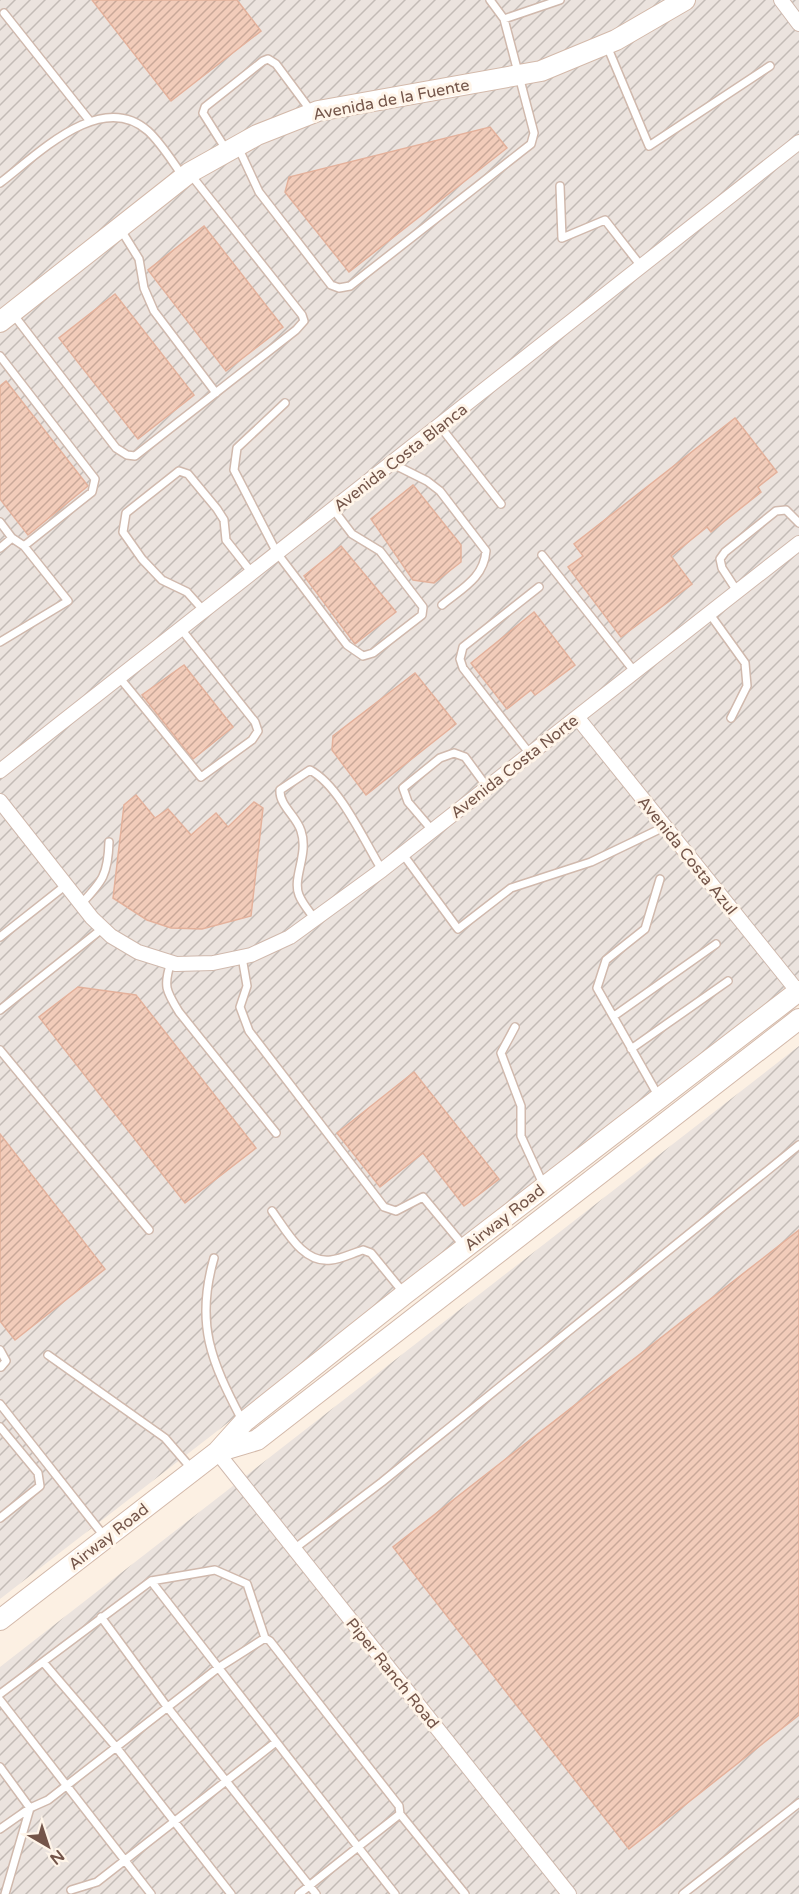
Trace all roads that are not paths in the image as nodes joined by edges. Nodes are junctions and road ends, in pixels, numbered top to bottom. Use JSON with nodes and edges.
{"nodes":[{"id":1,"x":490,"y":0,"type":"edge"},
{"id":2,"x":560,"y":0,"type":"edge"},
{"id":3,"x":685,"y":0,"type":"edge"},
{"id":4,"x":781,"y":0,"type":"edge"},
{"id":5,"x":4,"y":13,"type":"dead end"},
{"id":6,"x":504,"y":19,"type":"junction"},
{"id":7,"x":799,"y":24,"type":"edge"},
{"id":8,"x":606,"y":44,"type":"junction"},
{"id":9,"x":770,"y":66,"type":"dead end"},
{"id":10,"x":517,"y":75,"type":"junction"},
{"id":11,"x":312,"y":113,"type":"junction"},
{"id":12,"x":88,"y":120,"type":"junction"},
{"id":13,"x":799,"y":142,"type":"edge"},
{"id":14,"x":233,"y":149,"type":"junction"},
{"id":15,"x":186,"y":175,"type":"junction"},
{"id":16,"x":0,"y":183,"type":"edge"},
{"id":17,"x":560,"y":186,"type":"dead end"},
{"id":18,"x":120,"y":228,"type":"junction"},
{"id":19,"x":641,"y":266,"type":"junction"},
{"id":20,"x":6,"y":317,"type":"edge"},
{"id":21,"x":0,"y":356,"type":"edge"},
{"id":22,"x":216,"y":393,"type":"junction"},
{"id":23,"x":285,"y":403,"type":"dead end"},
{"id":24,"x":440,"y":425,"type":"junction"},
{"id":25,"x":391,"y":463,"type":"junction"},
{"id":26,"x":501,"y":504,"type":"dead end"},
{"id":27,"x":333,"y":509,"type":"junction"},
{"id":28,"x":0,"y":522,"type":"edge"},
{"id":29,"x":799,"y":523,"type":"edge"},
{"id":30,"x":12,"y":538,"type":"junction"},
{"id":31,"x":799,"y":543,"type":"edge"},
{"id":32,"x":24,"y":546,"type":"junction"},
{"id":33,"x":0,"y":548,"type":"edge"},
{"id":34,"x":277,"y":553,"type":"junction"},
{"id":35,"x":542,"y":555,"type":"dead end"},
{"id":36,"x":252,"y":573,"type":"junction"},
{"id":37,"x":539,"y":587,"type":"dead end"},
{"id":38,"x":737,"y":591,"type":"junction"},
{"id":39,"x":442,"y":605,"type":"dead end"},
{"id":40,"x":204,"y":611,"type":"junction"},
{"id":41,"x":709,"y":613,"type":"junction"},
{"id":42,"x":181,"y":629,"type":"junction"},
{"id":43,"x":0,"y":642,"type":"edge"},
{"id":44,"x":634,"y":671,"type":"junction"},
{"id":45,"x":119,"y":677,"type":"junction"},
{"id":46,"x":577,"y":717,"type":"junction"},
{"id":47,"x":731,"y":717,"type":"dead end"},
{"id":48,"x":530,"y":754,"type":"junction"},
{"id":49,"x":0,"y":771,"type":"edge"},
{"id":50,"x":488,"y":787,"type":"junction"},
{"id":51,"x":0,"y":801,"type":"edge"},
{"id":52,"x":664,"y":827,"type":"junction"},
{"id":53,"x":432,"y":830,"type":"junction"},
{"id":54,"x":109,"y":842,"type":"dead end"},
{"id":55,"x":402,"y":853,"type":"junction"},
{"id":56,"x":382,"y":870,"type":"junction"},
{"id":57,"x":660,"y":879,"type":"dead end"},
{"id":58,"x":66,"y":885,"type":"junction"},
{"id":59,"x":81,"y":903,"type":"junction"},
{"id":60,"x":314,"y":918,"type":"junction"},
{"id":61,"x":103,"y":928,"type":"junction"},
{"id":62,"x":0,"y":937,"type":"edge"},
{"id":63,"x":716,"y":944,"type":"dead end"},
{"id":64,"x":242,"y":957,"type":"junction"},
{"id":65,"x":171,"y":962,"type":"junction"},
{"id":66,"x":728,"y":981,"type":"dead end"},
{"id":67,"x":799,"y":992,"type":"edge"},
{"id":68,"x":0,"y":1010,"type":"edge"},
{"id":69,"x":614,"y":1016,"type":"junction"},
{"id":70,"x":799,"y":1019,"type":"edge"},
{"id":71,"x":515,"y":1027,"type":"dead end"},
{"id":72,"x":631,"y":1049,"type":"junction"},
{"id":73,"x":0,"y":1050,"type":"edge"},
{"id":74,"x":659,"y":1097,"type":"junction"},
{"id":75,"x":276,"y":1133,"type":"dead end"},
{"id":76,"x":799,"y":1144,"type":"edge"},
{"id":77,"x":544,"y":1186,"type":"junction"},
{"id":78,"x":272,"y":1211,"type":"dead end"},
{"id":79,"x":149,"y":1230,"type":"dead end"},
{"id":80,"x":465,"y":1247,"type":"junction"},
{"id":81,"x":214,"y":1258,"type":"dead end"},
{"id":82,"x":405,"y":1294,"type":"junction"},
{"id":83,"x":0,"y":1350,"type":"edge"},
{"id":84,"x":48,"y":1355,"type":"dead end"},
{"id":85,"x":1,"y":1368,"type":"edge"},
{"id":86,"x":0,"y":1404,"type":"edge"},
{"id":87,"x":243,"y":1422,"type":"junction"},
{"id":88,"x":0,"y":1427,"type":"edge"},
{"id":89,"x":217,"y":1452,"type":"junction"},
{"id":90,"x":193,"y":1470,"type":"junction"},
{"id":91,"x":0,"y":1518,"type":"edge"},
{"id":92,"x":105,"y":1538,"type":"junction"},
{"id":93,"x":294,"y":1550,"type":"junction"},
{"id":94,"x":151,"y":1581,"type":"junction"},
{"id":95,"x":101,"y":1617,"type":"junction"},
{"id":96,"x":0,"y":1620,"type":"edge"},
{"id":97,"x":265,"y":1638,"type":"junction"},
{"id":98,"x":43,"y":1662,"type":"junction"},
{"id":99,"x":218,"y":1668,"type":"junction"},
{"id":100,"x":0,"y":1694,"type":"edge"},
{"id":101,"x":0,"y":1700,"type":"edge"},
{"id":102,"x":168,"y":1708,"type":"junction"},
{"id":103,"x":276,"y":1742,"type":"junction"},
{"id":104,"x":116,"y":1747,"type":"junction"},
{"id":105,"x":0,"y":1767,"type":"edge"},
{"id":106,"x":226,"y":1781,"type":"junction"},
{"id":107,"x":66,"y":1785,"type":"junction"},
{"id":108,"x":799,"y":1803,"type":"edge"},
{"id":109,"x":30,"y":1808,"type":"junction"},
{"id":110,"x":400,"y":1814,"type":"junction"},
{"id":111,"x":174,"y":1822,"type":"junction"},
{"id":112,"x":0,"y":1829,"type":"edge"},
{"id":113,"x":358,"y":1847,"type":"junction"},
{"id":114,"x":125,"y":1860,"type":"junction"},
{"id":115,"x":309,"y":1886,"type":"junction"},
{"id":116,"x":71,"y":1890,"type":"dead end"},
{"id":117,"x":4,"y":1894,"type":"edge"},
{"id":118,"x":151,"y":1894,"type":"edge"},
{"id":119,"x":231,"y":1894,"type":"edge"},
{"id":120,"x":299,"y":1894,"type":"edge"},
{"id":121,"x":316,"y":1894,"type":"edge"},
{"id":122,"x":395,"y":1894,"type":"edge"},
{"id":123,"x":465,"y":1894,"type":"edge"},
{"id":124,"x":569,"y":1894,"type":"edge"},
{"id":125,"x":683,"y":1894,"type":"edge"}],
"edges":[{"from":1,"to":6,"type":"lane"},
{"from":2,"to":6,"type":"lane"},
{"from":3,"to":8,"type":"street","name":"Avenida de la Fuente"},
{"from":4,"to":7,"type":"street"},
{"from":5,"to":12,"type":"lane"},
{"from":6,"to":10,"type":"lane"},
{"from":8,"to":9,"type":"lane"},
{"from":8,"to":10,"type":"street","name":"Avenida de la Fuente"},
{"from":10,"to":11,"type":"street","name":"Avenida de la Fuente"},
{"from":10,"to":14,"type":"lane"},
{"from":11,"to":14,"type":"street","name":"Avenida de la Fuente"},
{"from":11,"to":14,"type":"lane"},
{"from":12,"to":15,"type":"lane"},
{"from":12,"to":16,"type":"lane"},
{"from":13,"to":19,"type":"street","name":"Avenida Costa Blanca"},
{"from":14,"to":15,"type":"street","name":"Avenida de la Fuente"},
{"from":15,"to":18,"type":"street","name":"Avenida de la Fuente"},
{"from":15,"to":22,"type":"lane"},
{"from":17,"to":19,"type":"lane"},
{"from":18,"to":20,"type":"street","name":"Avenida de la Fuente"},
{"from":18,"to":22,"type":"lane"},
{"from":19,"to":24,"type":"street","name":"Avenida Costa Blanca"},
{"from":20,"to":22,"type":"lane"},
{"from":21,"to":32,"type":"lane"},
{"from":23,"to":34,"type":"lane"},
{"from":24,"to":25,"type":"street","name":"Avenida Costa Blanca"},
{"from":24,"to":26,"type":"lane"},
{"from":25,"to":27,"type":"street","name":"Avenida Costa Blanca"},
{"from":25,"to":39,"type":"lane"},
{"from":27,"to":34,"type":"street","name":"Avenida Costa Blanca"},
{"from":27,"to":34,"type":"lane"},
{"from":28,"to":30,"type":"lane"},
{"from":29,"to":38,"type":"lane"},
{"from":30,"to":32,"type":"lane"},
{"from":30,"to":33,"type":"lane"},
{"from":31,"to":38,"type":"street","name":"Avenida Costa Norte"},
{"from":32,"to":43,"type":"lane"},
{"from":34,"to":36,"type":"street","name":"Avenida Costa Blanca"},
{"from":35,"to":44,"type":"lane"},
{"from":36,"to":40,"type":"street","name":"Avenida Costa Blanca"},
{"from":36,"to":40,"type":"lane"},
{"from":37,"to":48,"type":"lane"},
{"from":38,"to":41,"type":"street","name":"Avenida Costa Norte"},
{"from":40,"to":42,"type":"street","name":"Avenida Costa Blanca"},
{"from":41,"to":44,"type":"street","name":"Avenida Costa Norte"},
{"from":41,"to":47,"type":"lane"},
{"from":42,"to":45,"type":"street","name":"Avenida Costa Blanca"},
{"from":42,"to":45,"type":"lane"},
{"from":44,"to":46,"type":"street","name":"Avenida Costa Norte"},
{"from":45,"to":49,"type":"street","name":"Avenida Costa Blanca"},
{"from":46,"to":48,"type":"street","name":"Avenida Costa Norte"},
{"from":46,"to":52,"type":"street","name":"Avenida Costa Azul"},
{"from":48,"to":50,"type":"street","name":"Avenida Costa Norte"},
{"from":50,"to":53,"type":"street","name":"Avenida Costa Norte"},
{"from":50,"to":53,"type":"lane"},
{"from":51,"to":58,"type":"street","name":"Avenida Costa Norte"},
{"from":52,"to":55,"type":"lane"},
{"from":52,"to":67,"type":"street","name":"Avenida Costa Azul"},
{"from":53,"to":55,"type":"street","name":"Avenida Costa Norte"},
{"from":54,"to":59,"type":"lane"},
{"from":55,"to":56,"type":"street","name":"Avenida Costa Norte"},
{"from":56,"to":60,"type":"street","name":"Avenida Costa Norte"},
{"from":56,"to":60,"type":"lane"},
{"from":57,"to":69,"type":"lane"},
{"from":58,"to":59,"type":"street","name":"Avenida Costa Norte"},
{"from":58,"to":62,"type":"lane"},
{"from":59,"to":61,"type":"street","name":"Avenida Costa Norte"},
{"from":60,"to":64,"type":"street","name":"Avenida Costa Norte"},
{"from":61,"to":65,"type":"street","name":"Avenida Costa Norte"},
{"from":61,"to":68,"type":"lane"},
{"from":63,"to":69,"type":"lane"},
{"from":64,"to":65,"type":"street","name":"Avenida Costa Norte"},
{"from":64,"to":80,"type":"lane"},
{"from":65,"to":75,"type":"lane"},
{"from":66,"to":72,"type":"lane"},
{"from":67,"to":74,"type":"street","name":"Airway Road"},
{"from":69,"to":72,"type":"lane"},
{"from":70,"to":89,"type":"street","name":"Airway Road"},
{"from":71,"to":77,"type":"lane"},
{"from":72,"to":74,"type":"lane"},
{"from":73,"to":79,"type":"lane"},
{"from":74,"to":77,"type":"street","name":"Airway Road"},
{"from":76,"to":93,"type":"lane"},
{"from":77,"to":80,"type":"street","name":"Airway Road"},
{"from":78,"to":82,"type":"lane"},
{"from":80,"to":82,"type":"street","name":"Airway Road"},
{"from":81,"to":87,"type":"lane"},
{"from":82,"to":87,"type":"street","name":"Airway Road"},
{"from":83,"to":85,"type":"lane"},
{"from":84,"to":90,"type":"lane"},
{"from":86,"to":92,"type":"lane"},
{"from":87,"to":89,"type":"street","name":"Airway Road"},
{"from":88,"to":91,"type":"lane"},
{"from":89,"to":90,"type":"street","name":"Airway Road"},
{"from":89,"to":93,"type":"street","name":"Piper Ranch Road"},
{"from":90,"to":92,"type":"street","name":"Airway Road"},
{"from":92,"to":96,"type":"street","name":"Airway Road"},
{"from":93,"to":124,"type":"street","name":"Piper Ranch Road"},
{"from":94,"to":95,"type":"lane"},
{"from":94,"to":97,"type":"lane"},
{"from":94,"to":99,"type":"lane"},
{"from":95,"to":98,"type":"lane"},
{"from":95,"to":102,"type":"lane"},
{"from":97,"to":99,"type":"lane"},
{"from":97,"to":110,"type":"lane"},
{"from":98,"to":100,"type":"lane"},
{"from":98,"to":104,"type":"lane"},
{"from":99,"to":102,"type":"lane"},
{"from":99,"to":103,"type":"lane"},
{"from":101,"to":107,"type":"lane"},
{"from":102,"to":104,"type":"lane"},
{"from":102,"to":106,"type":"lane"},
{"from":103,"to":106,"type":"lane"},
{"from":103,"to":113,"type":"lane"},
{"from":104,"to":107,"type":"lane"},
{"from":104,"to":111,"type":"lane"},
{"from":105,"to":109,"type":"lane"},
{"from":106,"to":111,"type":"lane"},
{"from":106,"to":115,"type":"lane"},
{"from":107,"to":109,"type":"lane"},
{"from":107,"to":114,"type":"lane"},
{"from":108,"to":125,"type":"lane"},
{"from":109,"to":112,"type":"lane"},
{"from":109,"to":117,"type":"lane"},
{"from":110,"to":113,"type":"lane"},
{"from":110,"to":123,"type":"lane"},
{"from":111,"to":114,"type":"lane"},
{"from":111,"to":119,"type":"lane"},
{"from":113,"to":115,"type":"lane"},
{"from":113,"to":122,"type":"lane"},
{"from":114,"to":116,"type":"lane"},
{"from":114,"to":118,"type":"lane"},
{"from":115,"to":120,"type":"lane"},
{"from":115,"to":121,"type":"lane"}]}
